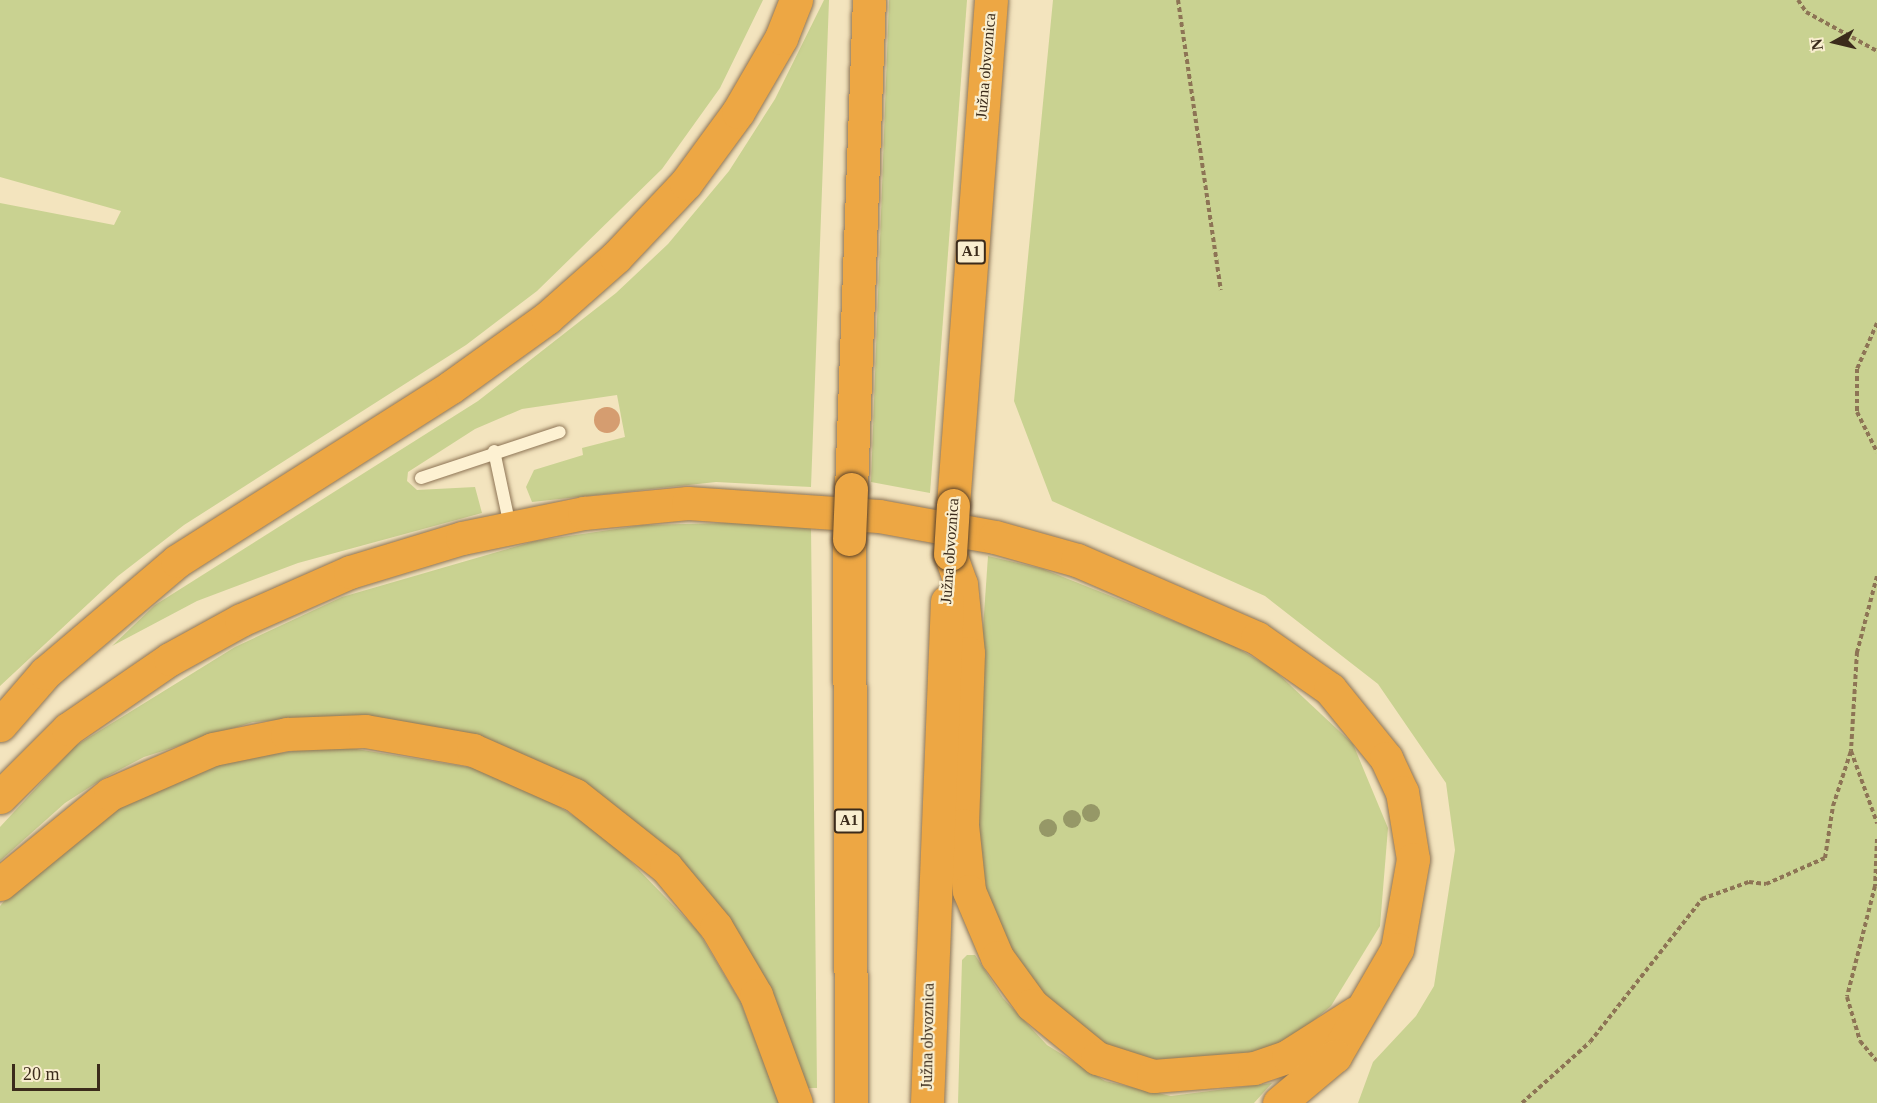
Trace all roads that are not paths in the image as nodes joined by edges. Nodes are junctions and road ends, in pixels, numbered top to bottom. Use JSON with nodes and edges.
{"nodes":[{"id":1,"x":796,"y":0,"type":"edge"},
{"id":2,"x":869,"y":0,"type":"edge"},
{"id":3,"x":991,"y":0,"type":"edge"},
{"id":4,"x":560,"y":432,"type":"dead end"},
{"id":5,"x":494,"y":451,"type":"junction"},
{"id":6,"x":421,"y":478,"type":"dead end"},
{"id":7,"x":511,"y":527,"type":"junction"},
{"id":8,"x":950,"y":554,"type":"junction"},
{"id":9,"x":0,"y":725,"type":"edge"},
{"id":10,"x":0,"y":797,"type":"edge"},
{"id":11,"x":0,"y":884,"type":"edge"},
{"id":12,"x":1364,"y":1006,"type":"junction"},
{"id":13,"x":796,"y":1103,"type":"edge"},
{"id":14,"x":851,"y":1103,"type":"edge"},
{"id":15,"x":927,"y":1103,"type":"edge"},
{"id":16,"x":1279,"y":1103,"type":"edge"}],
"edges":[{"from":1,"to":9,"type":"highway"},
{"from":2,"to":14,"type":"highway","number":"A1","bridge":true},
{"from":3,"to":8,"type":"highway","name":"Južna obvoznica","number":"A1","bridge":true},
{"from":4,"to":5,"type":"lane"},
{"from":5,"to":6,"type":"lane"},
{"from":5,"to":7,"type":"lane"},
{"from":7,"to":10,"type":"highway"},
{"from":7,"to":12,"type":"highway"},
{"from":8,"to":12,"type":"highway"},
{"from":8,"to":15,"type":"highway","name":"Južna obvoznica","number":"A1"},
{"from":11,"to":13,"type":"highway"},
{"from":12,"to":16,"type":"highway"}]}
